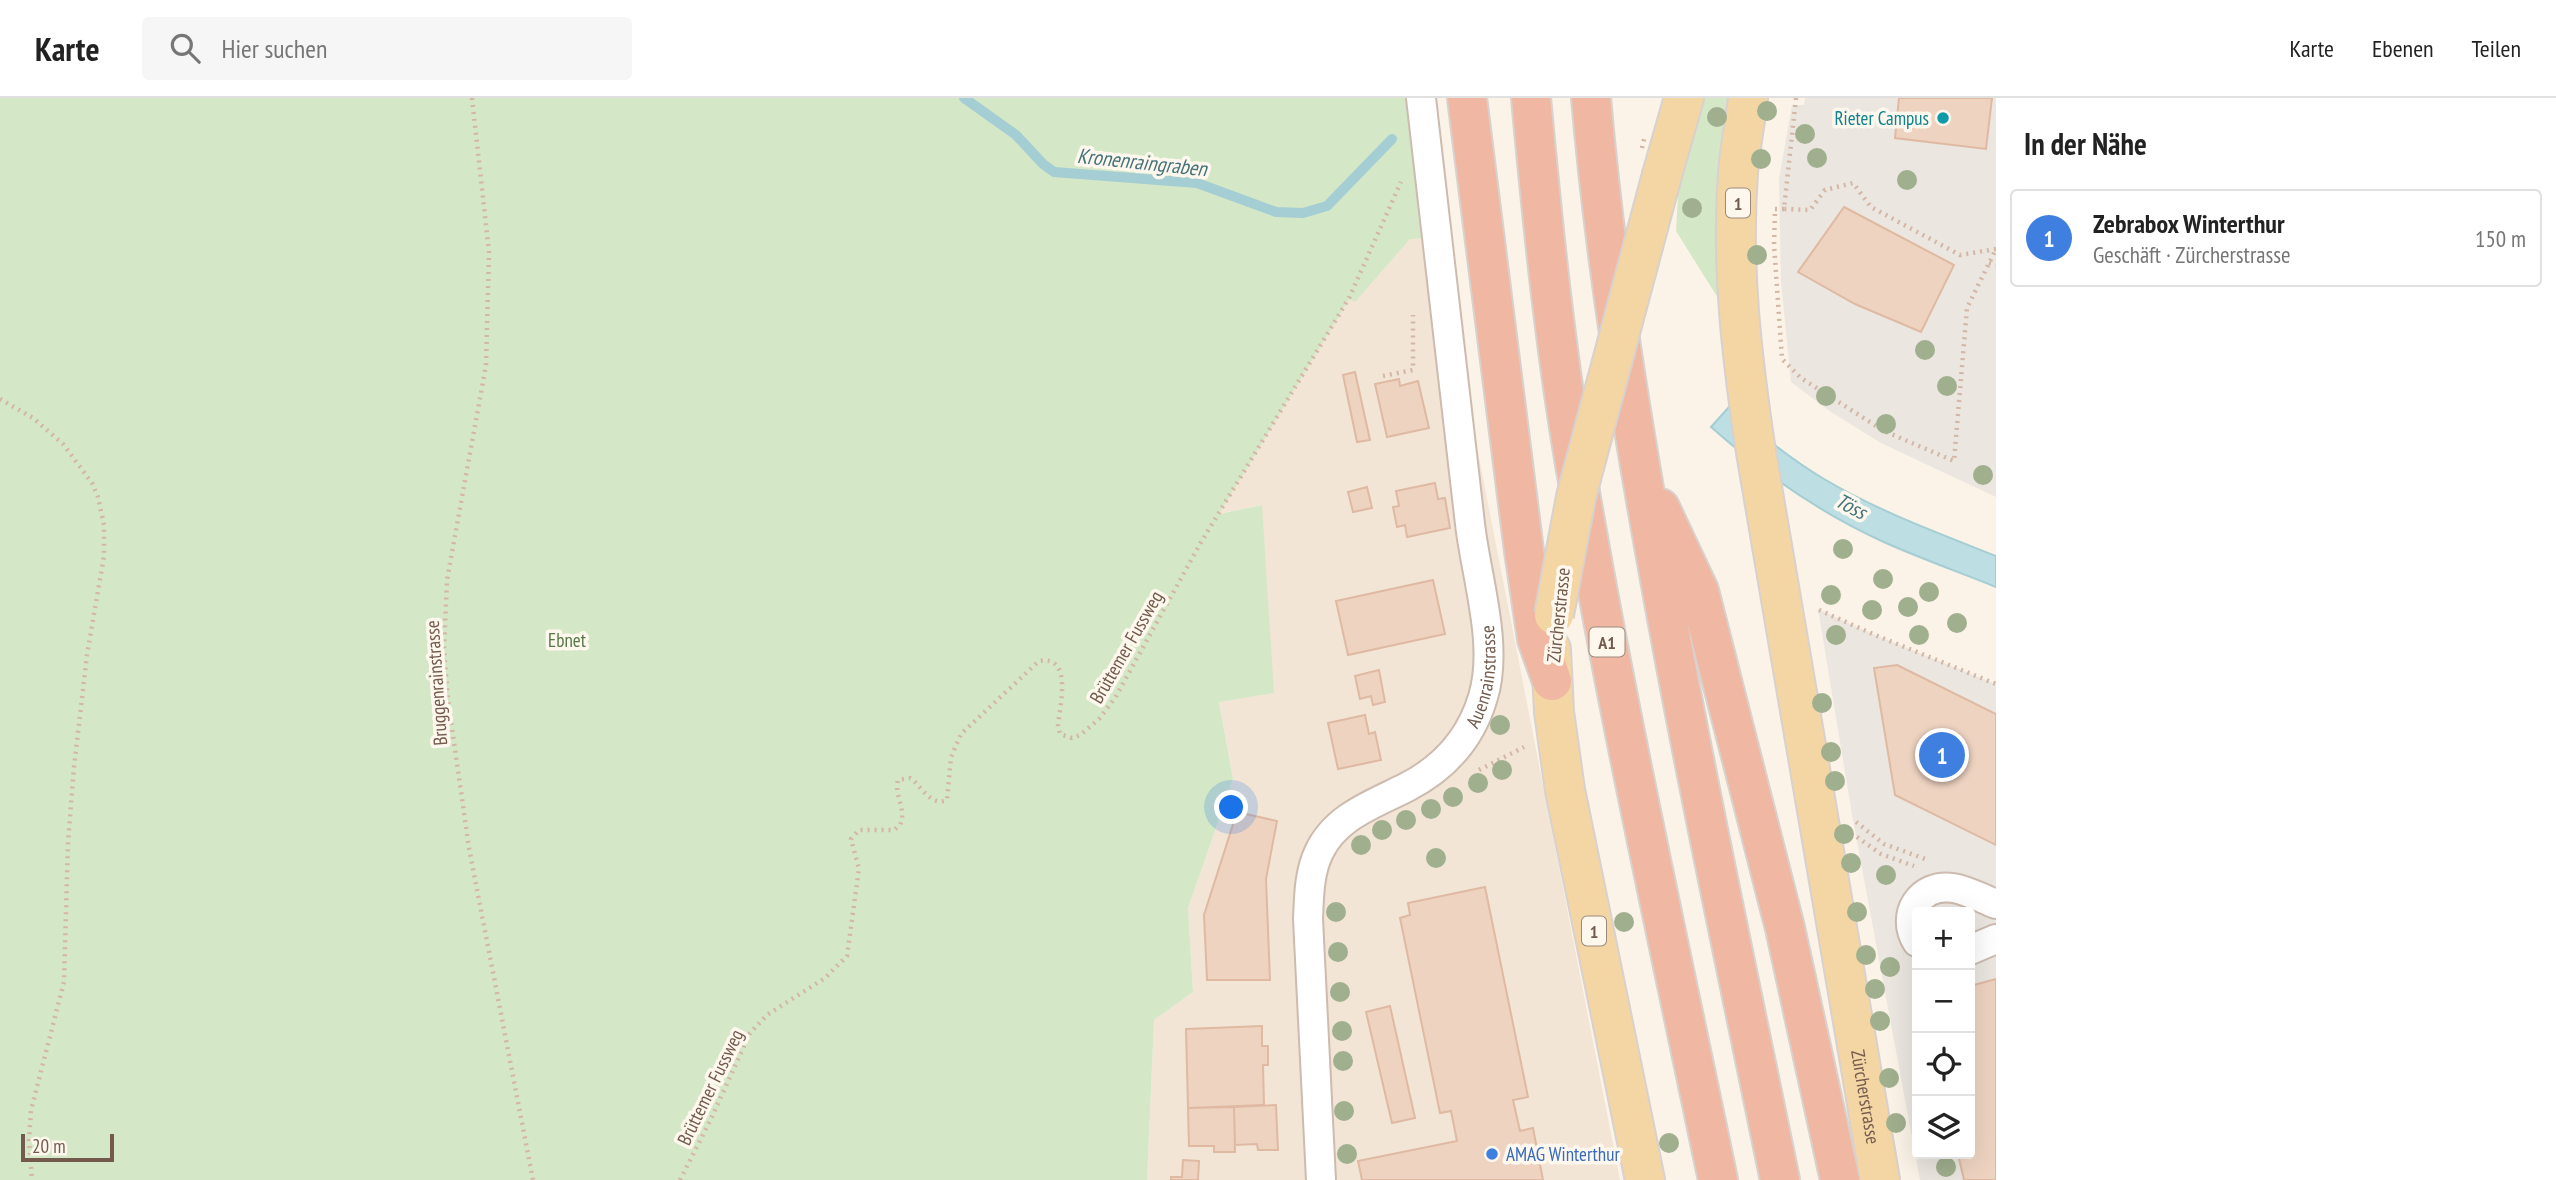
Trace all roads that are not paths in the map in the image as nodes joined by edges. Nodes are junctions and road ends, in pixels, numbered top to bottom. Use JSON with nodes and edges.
{"nodes":[{"id":1,"x":1420,"y":98,"type":"edge"},
{"id":2,"x":1467,"y":98,"type":"edge"},
{"id":3,"x":1531,"y":98,"type":"edge"},
{"id":4,"x":1591,"y":98,"type":"edge"},
{"id":5,"x":1685,"y":98,"type":"edge"},
{"id":6,"x":1748,"y":98,"type":"edge"},
{"id":7,"x":1638,"y":462,"type":"junction"},
{"id":8,"x":1552,"y":681,"type":"junction"},
{"id":9,"x":1996,"y":904,"type":"edge"},
{"id":10,"x":1913,"y":907,"type":"edge"},
{"id":11,"x":1912,"y":910,"type":"edge"},
{"id":12,"x":1912,"y":932,"type":"edge"},
{"id":13,"x":1996,"y":939,"type":"edge"},
{"id":14,"x":1975,"y":948,"type":"edge"},
{"id":15,"x":1321,"y":1180,"type":"edge"},
{"id":16,"x":1645,"y":1180,"type":"edge"},
{"id":17,"x":1718,"y":1180,"type":"edge"},
{"id":18,"x":1780,"y":1180,"type":"edge"},
{"id":19,"x":1840,"y":1180,"type":"edge"},
{"id":20,"x":1880,"y":1180,"type":"edge"}],
"edges":[{"from":1,"to":15,"type":"street","name":"Auenrainstrasse"},
{"from":2,"to":8,"type":"highway"},
{"from":3,"to":17,"type":"highway","number":"A1"},
{"from":4,"to":7,"type":"highway"},
{"from":5,"to":8,"type":"main road","name":"Zürcherstrasse","number":"1","bridge":true},
{"from":6,"to":20,"type":"main road","name":"Zürcherstrasse","number":"1"},
{"from":7,"to":18,"type":"highway"},
{"from":7,"to":19,"type":"highway"},
{"from":8,"to":16,"type":"main road","name":"Zürcherstrasse","number":"1"},
{"from":9,"to":10,"type":"street"},
{"from":11,"to":12,"type":"street"},
{"from":13,"to":14,"type":"street"}]}
